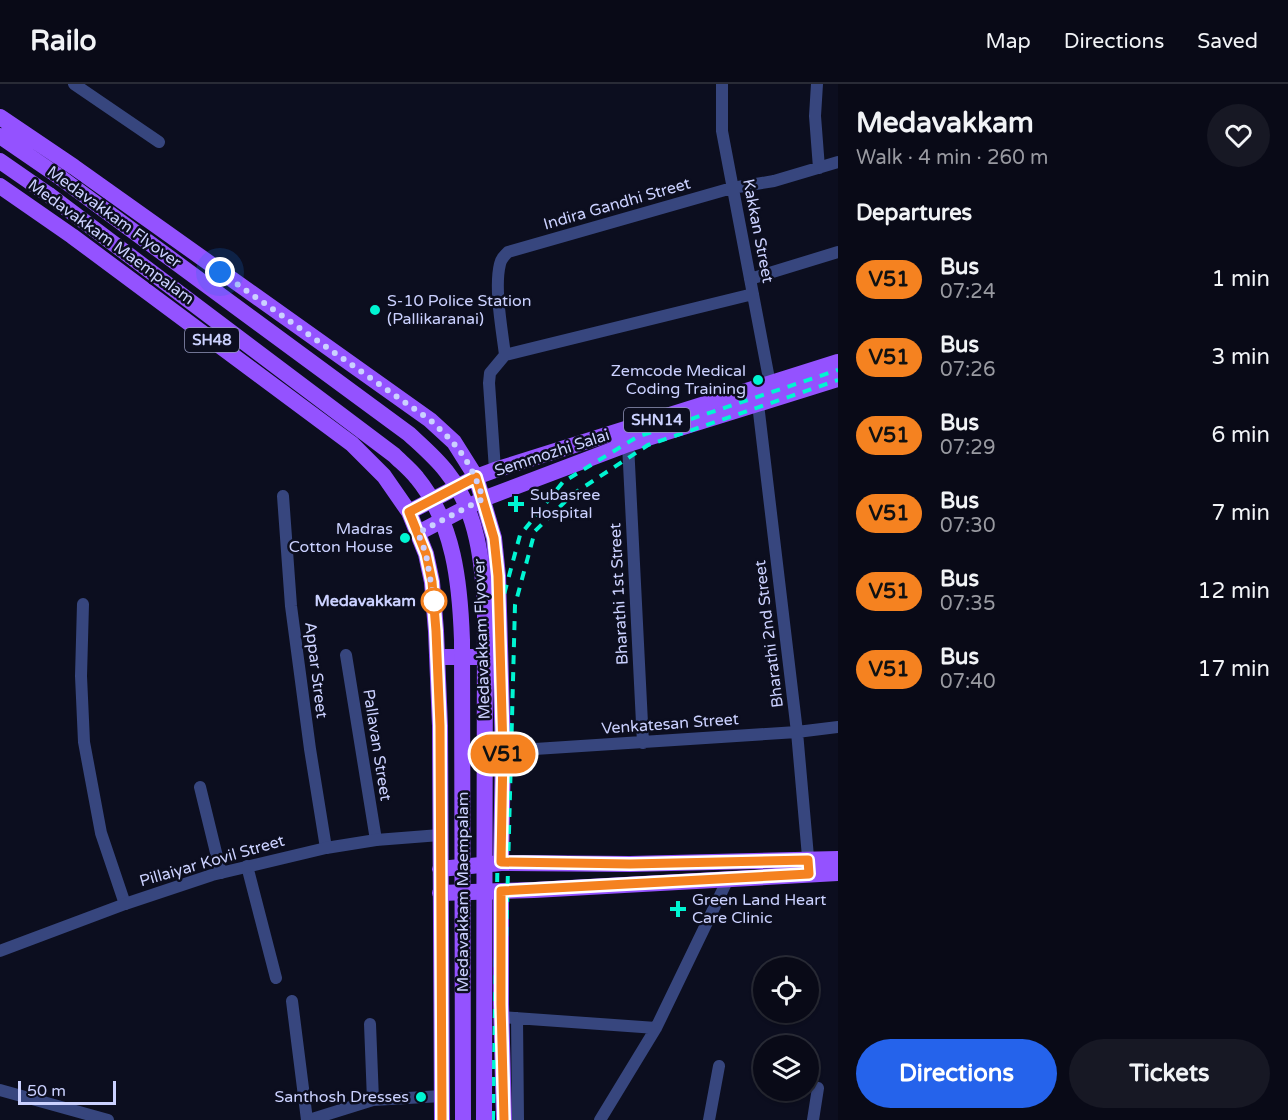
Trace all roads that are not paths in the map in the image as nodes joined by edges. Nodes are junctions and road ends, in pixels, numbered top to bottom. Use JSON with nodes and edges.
{"nodes":[{"id":1,"x":74,"y":84,"type":"edge"},
{"id":2,"x":722,"y":84,"type":"edge"},
{"id":3,"x":817,"y":84,"type":"edge"},
{"id":4,"x":0,"y":117,"type":"edge"},
{"id":5,"x":0,"y":136,"type":"edge"},
{"id":6,"x":159,"y":142,"type":"dead end"},
{"id":7,"x":0,"y":161,"type":"edge"},
{"id":8,"x":838,"y":162,"type":"edge"},
{"id":9,"x":819,"y":168,"type":"junction"},
{"id":10,"x":0,"y":186,"type":"edge"},
{"id":11,"x":732,"y":188,"type":"junction"},
{"id":12,"x":838,"y":252,"type":"edge"},
{"id":13,"x":750,"y":279,"type":"junction"},
{"id":14,"x":753,"y":294,"type":"junction"},
{"id":15,"x":505,"y":355,"type":"junction"},
{"id":16,"x":838,"y":362,"type":"edge"},
{"id":17,"x":838,"y":379,"type":"edge"},
{"id":18,"x":770,"y":384,"type":"junction"},
{"id":19,"x":758,"y":404,"type":"junction"},
{"id":20,"x":628,"y":444,"type":"junction"},
{"id":21,"x":495,"y":470,"type":"junction"},
{"id":22,"x":476,"y":477,"type":"junction"},
{"id":23,"x":283,"y":496,"type":"dead end"},
{"id":24,"x":483,"y":499,"type":"junction"},
{"id":25,"x":409,"y":512,"type":"junction"},
{"id":26,"x":418,"y":533,"type":"junction"},
{"id":27,"x":83,"y":604,"type":"dead end"},
{"id":28,"x":346,"y":655,"type":"dead end"},
{"id":29,"x":437,"y":657,"type":"junction"},
{"id":30,"x":501,"y":657,"type":"junction"},
{"id":31,"x":838,"y":726,"type":"edge"},
{"id":32,"x":797,"y":732,"type":"junction"},
{"id":33,"x":643,"y":742,"type":"junction"},
{"id":34,"x":503,"y":751,"type":"junction"},
{"id":35,"x":200,"y":787,"type":"dead end"},
{"id":36,"x":440,"y":836,"type":"junction"},
{"id":37,"x":376,"y":840,"type":"junction"},
{"id":38,"x":326,"y":848,"type":"junction"},
{"id":39,"x":838,"y":859,"type":"edge"},
{"id":40,"x":501,"y":862,"type":"junction"},
{"id":41,"x":247,"y":866,"type":"junction"},
{"id":42,"x":809,"y":867,"type":"junction"},
{"id":43,"x":440,"y":869,"type":"junction"},
{"id":44,"x":221,"y":873,"type":"junction"},
{"id":45,"x":838,"y":873,"type":"edge"},
{"id":46,"x":728,"y":879,"type":"junction"},
{"id":47,"x":501,"y":891,"type":"junction"},
{"id":48,"x":440,"y":893,"type":"junction"},
{"id":49,"x":125,"y":904,"type":"junction"},
{"id":50,"x":0,"y":951,"type":"edge"},
{"id":51,"x":276,"y":978,"type":"dead end"},
{"id":52,"x":292,"y":1001,"type":"dead end"},
{"id":53,"x":441,"y":1009,"type":"junction"},
{"id":54,"x":506,"y":1013,"type":"junction"},
{"id":55,"x":370,"y":1024,"type":"dead end"},
{"id":56,"x":656,"y":1028,"type":"junction"},
{"id":57,"x":719,"y":1066,"type":"dead end"},
{"id":58,"x":0,"y":1090,"type":"edge"},
{"id":59,"x":442,"y":1096,"type":"junction"},
{"id":60,"x":373,"y":1100,"type":"junction"},
{"id":61,"x":816,"y":1101,"type":"edge"},
{"id":62,"x":108,"y":1120,"type":"edge"},
{"id":63,"x":308,"y":1120,"type":"edge"},
{"id":64,"x":442,"y":1120,"type":"edge"},
{"id":65,"x":464,"y":1120,"type":"edge"},
{"id":66,"x":484,"y":1120,"type":"edge"},
{"id":67,"x":504,"y":1120,"type":"edge"},
{"id":68,"x":518,"y":1120,"type":"edge"},
{"id":69,"x":600,"y":1120,"type":"edge"},
{"id":70,"x":709,"y":1120,"type":"edge"},
{"id":71,"x":813,"y":1120,"type":"edge"}],
"edges":[{"from":1,"to":6,"type":"street"},
{"from":2,"to":11,"type":"street","name":"Kakkan Street"},
{"from":3,"to":9,"type":"street"},
{"from":4,"to":22,"type":"main road"},
{"from":5,"to":66,"type":"main road","name":"Medavakkam Flyover","bridge":true},
{"from":7,"to":65,"type":"main road","name":"Medavakkam Maempalam","bridge":true},
{"from":8,"to":9,"type":"street","name":"Indira Gandhi Street"},
{"from":9,"to":11,"type":"street","name":"Indira Gandhi Street"},
{"from":10,"to":25,"type":"main road","number":"SH48"},
{"from":11,"to":13,"type":"street","name":"Kakkan Street"},
{"from":11,"to":15,"type":"street","name":"Indira Gandhi Street"},
{"from":12,"to":13,"type":"street"},
{"from":13,"to":14,"type":"street","name":"Kakkan Street"},
{"from":14,"to":15,"type":"street"},
{"from":14,"to":18,"type":"street","name":"Kakkan Street"},
{"from":15,"to":21,"type":"street"},
{"from":16,"to":18,"type":"main road","name":"Semmozhi Salai","number":"SHN14"},
{"from":17,"to":19,"type":"main road","name":"Semmozhi Salai","number":"SHN14"},
{"from":18,"to":21,"type":"main road","name":"Semmozhi Salai","number":"SHN14"},
{"from":19,"to":20,"type":"main road","name":"Semmozhi Salai","number":"SHN14"},
{"from":19,"to":32,"type":"street","name":"Bharathi 2nd Street"},
{"from":20,"to":24,"type":"main road","name":"Semmozhi Salai","number":"SHN14"},
{"from":20,"to":33,"type":"street","name":"Bharathi 1st Street"},
{"from":21,"to":22,"type":"main road","name":"Semmozhi Salai","number":"SHN14"},
{"from":22,"to":24,"type":"main road"},
{"from":22,"to":25,"type":"main road","name":"Semmozhi Salai","number":"SHN14"},
{"from":23,"to":38,"type":"street","name":"Appar Street"},
{"from":24,"to":26,"type":"main road","name":"Semmozhi Salai","number":"SHN14"},
{"from":24,"to":30,"type":"main road"},
{"from":25,"to":26,"type":"main road","number":"SH48"},
{"from":26,"to":29,"type":"main road","number":"SH48"},
{"from":27,"to":49,"type":"street"},
{"from":28,"to":37,"type":"street","name":"Pallavan Street"},
{"from":29,"to":30,"type":"main road"},
{"from":29,"to":36,"type":"main road","number":"SH48"},
{"from":30,"to":34,"type":"main road"},
{"from":31,"to":32,"type":"street","name":"Venkatesan Street"},
{"from":32,"to":33,"type":"street","name":"Venkatesan Street"},
{"from":32,"to":42,"type":"street","name":"Bharathi 2nd Street"},
{"from":33,"to":34,"type":"street","name":"Venkatesan Street"},
{"from":34,"to":40,"type":"main road"},
{"from":35,"to":44,"type":"street"},
{"from":36,"to":37,"type":"street","name":"Pillaiyar Kovil Street"},
{"from":36,"to":43,"type":"main road","number":"SH48"},
{"from":37,"to":38,"type":"street","name":"Pillaiyar Kovil Street"},
{"from":38,"to":41,"type":"street","name":"Pillaiyar Kovil Street"},
{"from":39,"to":42,"type":"main road"},
{"from":40,"to":42,"type":"main road"},
{"from":40,"to":43,"type":"main road"},
{"from":41,"to":44,"type":"street","name":"Pillaiyar Kovil Street"},
{"from":41,"to":51,"type":"street"},
{"from":42,"to":45,"type":"main road"},
{"from":42,"to":46,"type":"main road"},
{"from":43,"to":48,"type":"main road","number":"SH48"},
{"from":44,"to":49,"type":"street","name":"Pillaiyar Kovil Street"},
{"from":46,"to":47,"type":"main road"},
{"from":46,"to":56,"type":"street"},
{"from":47,"to":48,"type":"main road"},
{"from":47,"to":54,"type":"main road"},
{"from":48,"to":53,"type":"main road","number":"SH48"},
{"from":49,"to":50,"type":"street","name":"Pillaiyar Kovil Street"},
{"from":52,"to":63,"type":"street"},
{"from":53,"to":54,"type":"main road"},
{"from":53,"to":59,"type":"main road","number":"SH48"},
{"from":54,"to":56,"type":"street"},
{"from":54,"to":67,"type":"main road"},
{"from":54,"to":68,"type":"street"},
{"from":55,"to":60,"type":"street"},
{"from":56,"to":69,"type":"street"},
{"from":57,"to":70,"type":"street"},
{"from":58,"to":62,"type":"street"},
{"from":59,"to":60,"type":"street"},
{"from":59,"to":64,"type":"main road","number":"SH48"},
{"from":60,"to":63,"type":"street"},
{"from":61,"to":71,"type":"street"}]}
